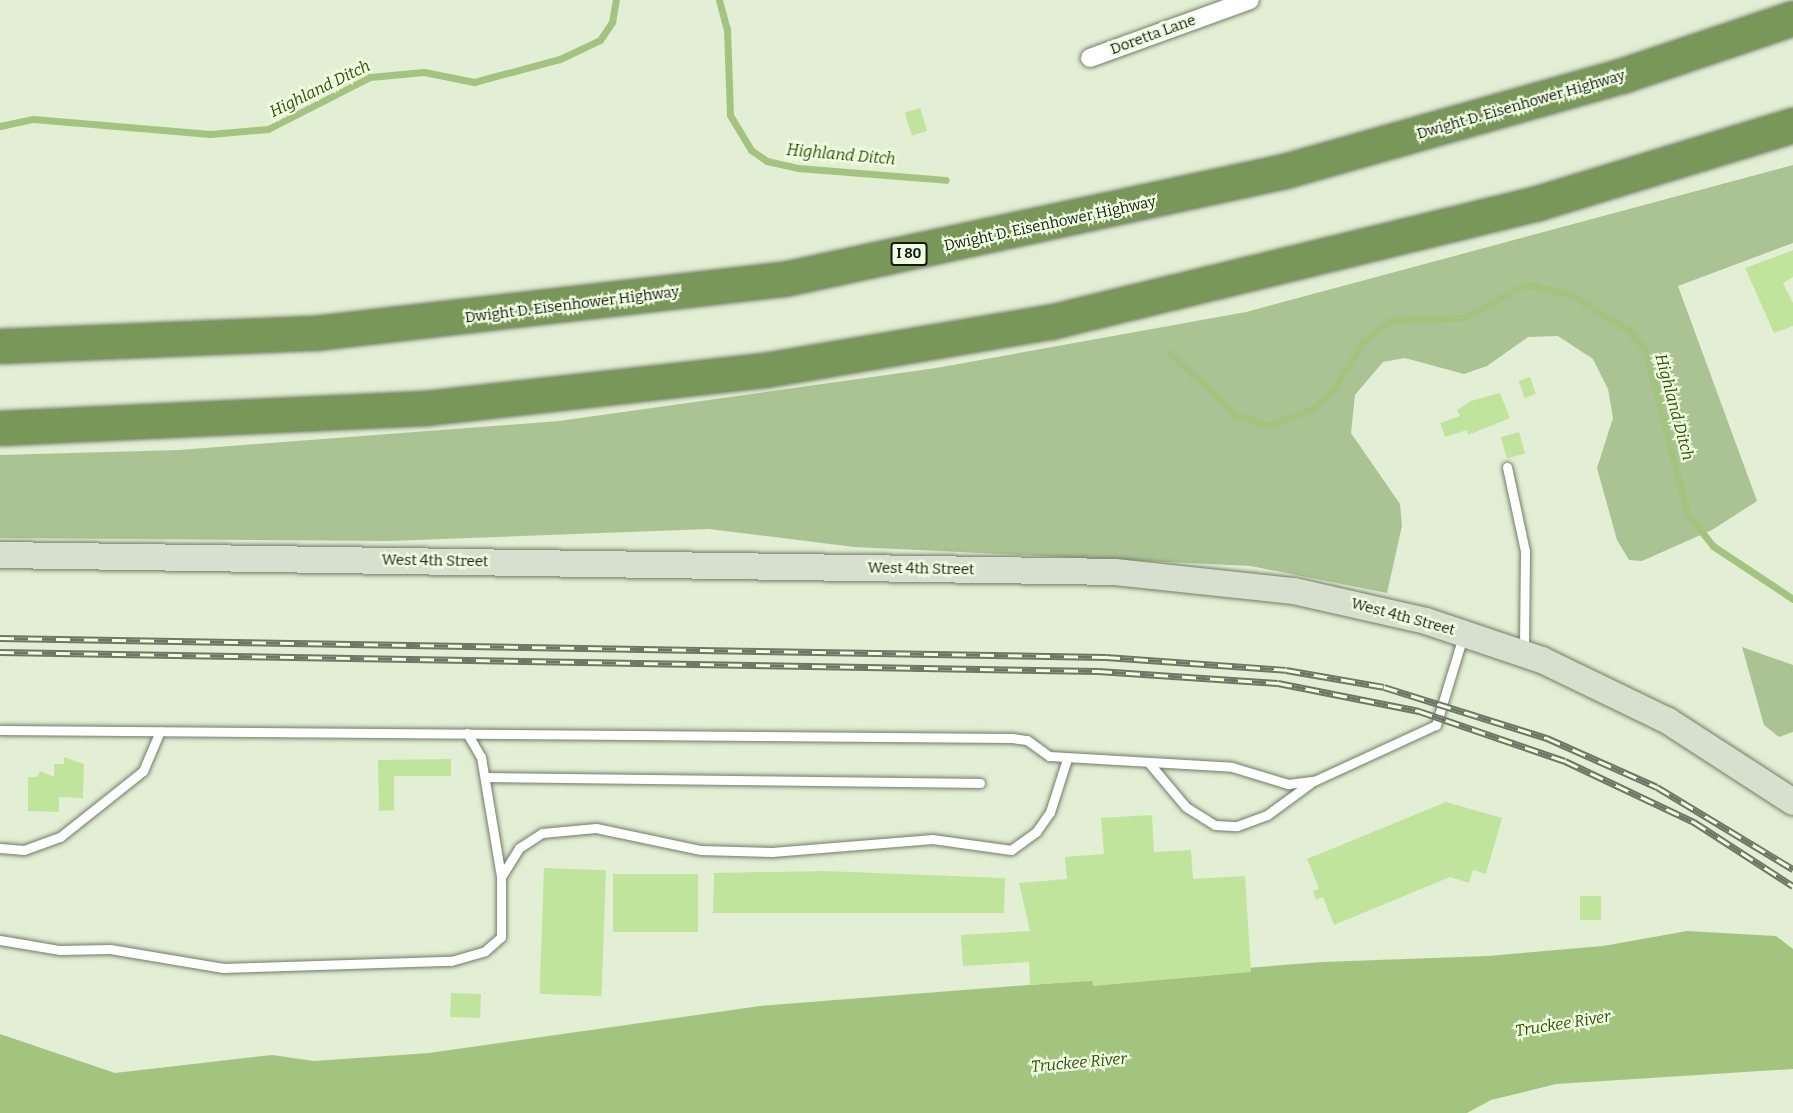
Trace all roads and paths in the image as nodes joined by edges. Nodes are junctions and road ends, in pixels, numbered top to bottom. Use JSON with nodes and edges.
{"nodes":[{"id":1,"x":1250,"y":0,"type":"edge"},
{"id":2,"x":1793,"y":18,"type":"edge"},
{"id":3,"x":1090,"y":58,"type":"dead end"},
{"id":4,"x":1793,"y":125,"type":"edge"},
{"id":5,"x":0,"y":346,"type":"edge"},
{"id":6,"x":0,"y":428,"type":"edge"},
{"id":7,"x":1507,"y":467,"type":"dead end"},
{"id":8,"x":0,"y":555,"type":"edge"},
{"id":9,"x":1464,"y":634,"type":"junction"},
{"id":10,"x":1524,"y":653,"type":"junction"},
{"id":11,"x":0,"y":730,"type":"edge"},
{"id":12,"x":160,"y":731,"type":"junction"},
{"id":13,"x":467,"y":733,"type":"junction"},
{"id":14,"x":1067,"y":759,"type":"junction"},
{"id":15,"x":1149,"y":763,"type":"junction"},
{"id":16,"x":486,"y":777,"type":"junction"},
{"id":17,"x":1314,"y":781,"type":"junction"},
{"id":18,"x":980,"y":783,"type":"dead end"},
{"id":19,"x":1793,"y":802,"type":"edge"},
{"id":20,"x":0,"y":848,"type":"edge"},
{"id":21,"x":501,"y":877,"type":"junction"},
{"id":22,"x":0,"y":940,"type":"edge"}],
"edges":[{"from":1,"to":3,"type":"street","name":"Doretta Lane"},
{"from":2,"to":5,"type":"highway","name":"Dwight D. Eisenhower Highway","number":"I 80"},
{"from":4,"to":6,"type":"highway"},
{"from":7,"to":10,"type":"lane"},
{"from":8,"to":9,"type":"main road","name":"West 4th Street"},
{"from":9,"to":10,"type":"main road","name":"West 4th Street"},
{"from":9,"to":17,"type":"lane"},
{"from":10,"to":19,"type":"main road","name":"West 4th Street"},
{"from":11,"to":12,"type":"lane"},
{"from":12,"to":13,"type":"lane"},
{"from":12,"to":20,"type":"lane"},
{"from":13,"to":14,"type":"lane"},
{"from":13,"to":16,"type":"lane"},
{"from":14,"to":15,"type":"lane"},
{"from":14,"to":21,"type":"lane"},
{"from":15,"to":17,"type":"lane"},
{"from":15,"to":17,"type":"lane"},
{"from":16,"to":18,"type":"lane"},
{"from":16,"to":21,"type":"lane"},
{"from":21,"to":22,"type":"lane"}]}
